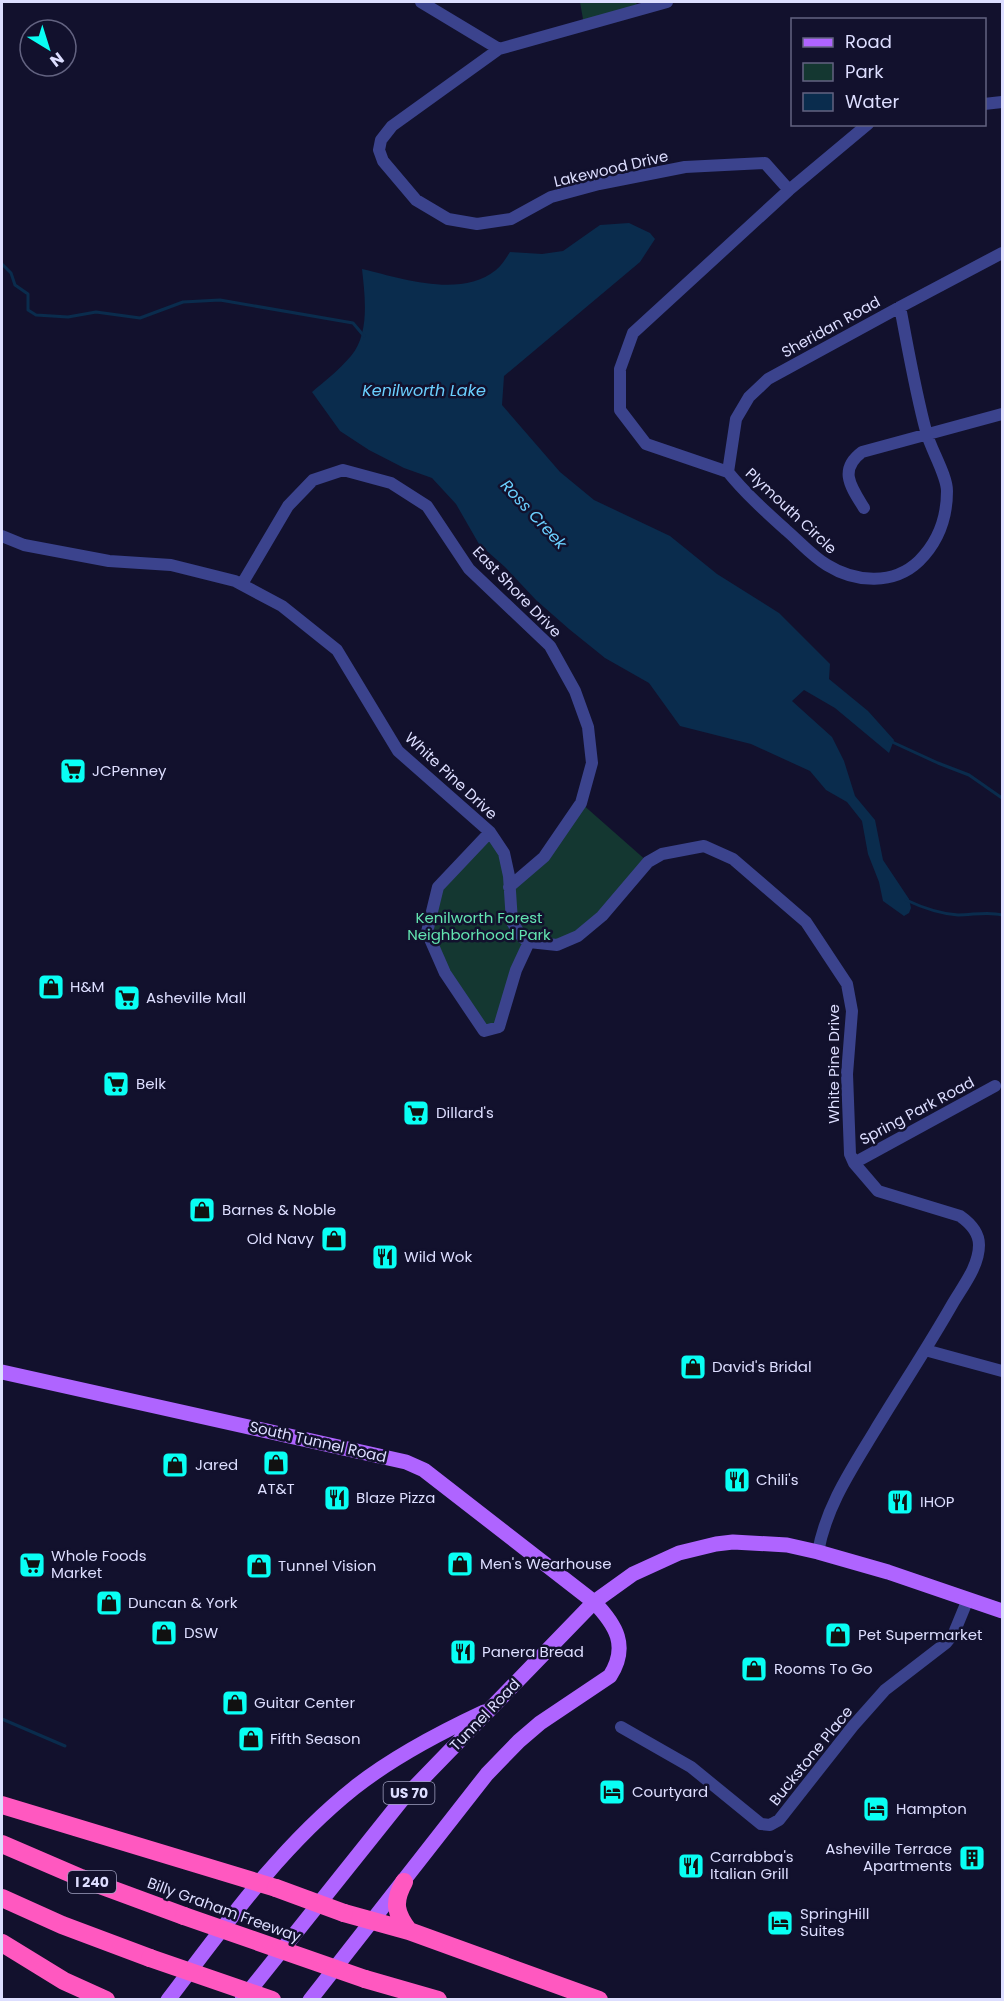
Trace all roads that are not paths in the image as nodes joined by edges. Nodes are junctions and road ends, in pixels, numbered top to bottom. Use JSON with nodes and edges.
{"nodes":[{"id":1,"x":421,"y":2,"type":"edge"},
{"id":2,"x":668,"y":2,"type":"edge"},
{"id":3,"x":637,"y":5,"type":"edge"},
{"id":4,"x":499,"y":49,"type":"junction"},
{"id":5,"x":1002,"y":102,"type":"edge"},
{"id":6,"x":986,"y":104,"type":"edge"},
{"id":7,"x":866,"y":126,"type":"edge"},
{"id":8,"x":789,"y":190,"type":"junction"},
{"id":9,"x":1002,"y":253,"type":"edge"},
{"id":10,"x":900,"y":306,"type":"junction"},
{"id":11,"x":1002,"y":414,"type":"edge"},
{"id":12,"x":926,"y":434,"type":"junction"},
{"id":13,"x":728,"y":472,"type":"junction"},
{"id":14,"x":864,"y":508,"type":"dead end"},
{"id":15,"x":2,"y":536,"type":"edge"},
{"id":16,"x":242,"y":584,"type":"junction"},
{"id":17,"x":490,"y":832,"type":"junction"},
{"id":18,"x":509,"y":887,"type":"junction"},
{"id":19,"x":529,"y":942,"type":"junction"},
{"id":20,"x":995,"y":1086,"type":"dead end"},
{"id":21,"x":854,"y":1163,"type":"junction"},
{"id":22,"x":925,"y":1350,"type":"junction"},
{"id":23,"x":1002,"y":1371,"type":"edge"},
{"id":24,"x":2,"y":1372,"type":"edge"},
{"id":25,"x":819,"y":1552,"type":"junction"},
{"id":26,"x":968,"y":1599,"type":"junction"},
{"id":27,"x":594,"y":1602,"type":"junction"},
{"id":28,"x":1002,"y":1611,"type":"edge"},
{"id":29,"x":492,"y":1708,"type":"junction"},
{"id":30,"x":621,"y":1726,"type":"dead end"},
{"id":31,"x":2,"y":1805,"type":"edge"},
{"id":32,"x":2,"y":1844,"type":"edge"},
{"id":33,"x":258,"y":1882,"type":"junction"},
{"id":34,"x":404,"y":1882,"type":"junction"},
{"id":35,"x":2,"y":1898,"type":"edge"},
{"id":36,"x":370,"y":1921,"type":"junction"},
{"id":37,"x":409,"y":1931,"type":"junction"},
{"id":38,"x":2,"y":1943,"type":"edge"},
{"id":39,"x":106,"y":2000,"type":"edge"},
{"id":40,"x":168,"y":2000,"type":"edge"},
{"id":41,"x":242,"y":2000,"type":"edge"},
{"id":42,"x":272,"y":2000,"type":"edge"},
{"id":43,"x":310,"y":2000,"type":"edge"},
{"id":44,"x":438,"y":2000,"type":"edge"},
{"id":45,"x":599,"y":2000,"type":"edge"}],
"edges":[{"from":1,"to":4,"type":"street"},
{"from":2,"to":3,"type":"street","name":"Lakewood Drive"},
{"from":3,"to":4,"type":"street","name":"Lakewood Drive"},
{"from":4,"to":8,"type":"street","name":"Lakewood Drive"},
{"from":5,"to":6,"type":"street"},
{"from":7,"to":8,"type":"street"},
{"from":8,"to":13,"type":"street"},
{"from":9,"to":10,"type":"street","name":"Sheridan Road"},
{"from":10,"to":12,"type":"street","name":"Plymouth Circle"},
{"from":10,"to":13,"type":"street","name":"Sheridan Road"},
{"from":11,"to":12,"type":"street"},
{"from":12,"to":13,"type":"street","name":"Plymouth Circle"},
{"from":12,"to":14,"type":"street"},
{"from":15,"to":16,"type":"street","name":"White Pine Drive"},
{"from":16,"to":17,"type":"street","name":"White Pine Drive"},
{"from":16,"to":18,"type":"street","name":"East Shore Drive"},
{"from":17,"to":18,"type":"street","name":"White Pine Drive"},
{"from":17,"to":19,"type":"street"},
{"from":18,"to":19,"type":"street","name":"White Pine Drive"},
{"from":19,"to":21,"type":"street","name":"White Pine Drive"},
{"from":20,"to":21,"type":"street","name":"Spring Park Road"},
{"from":21,"to":22,"type":"street"},
{"from":22,"to":23,"type":"street"},
{"from":22,"to":25,"type":"street"},
{"from":24,"to":27,"type":"main road","name":"South Tunnel Road"},
{"from":25,"to":26,"type":"main road","name":"Tunnel Road","number":"US 70"},
{"from":25,"to":27,"type":"main road","name":"Tunnel Road","number":"US 70"},
{"from":26,"to":28,"type":"main road","name":"Tunnel Road","number":"US 70"},
{"from":26,"to":30,"type":"street","name":"Buckstone Place"},
{"from":27,"to":29,"type":"main road","name":"Tunnel Road","number":"US 70"},
{"from":27,"to":34,"type":"main road","name":"South Tunnel Road"},
{"from":29,"to":33,"type":"main road"},
{"from":29,"to":41,"type":"main road","name":"Tunnel Road","number":"US 70"},
{"from":31,"to":33,"type":"highway"},
{"from":32,"to":44,"type":"highway","name":"Billy Graham Freeway","number":"I 240","bridge":true},
{"from":33,"to":36,"type":"highway","bridge":true},
{"from":33,"to":40,"type":"main road"},
{"from":34,"to":36,"type":"main road","name":"South Tunnel Road"},
{"from":34,"to":37,"type":"highway"},
{"from":35,"to":42,"type":"highway","bridge":true},
{"from":36,"to":37,"type":"highway"},
{"from":36,"to":43,"type":"main road","name":"South Tunnel Road"},
{"from":37,"to":45,"type":"highway"},
{"from":38,"to":39,"type":"highway"}]}
